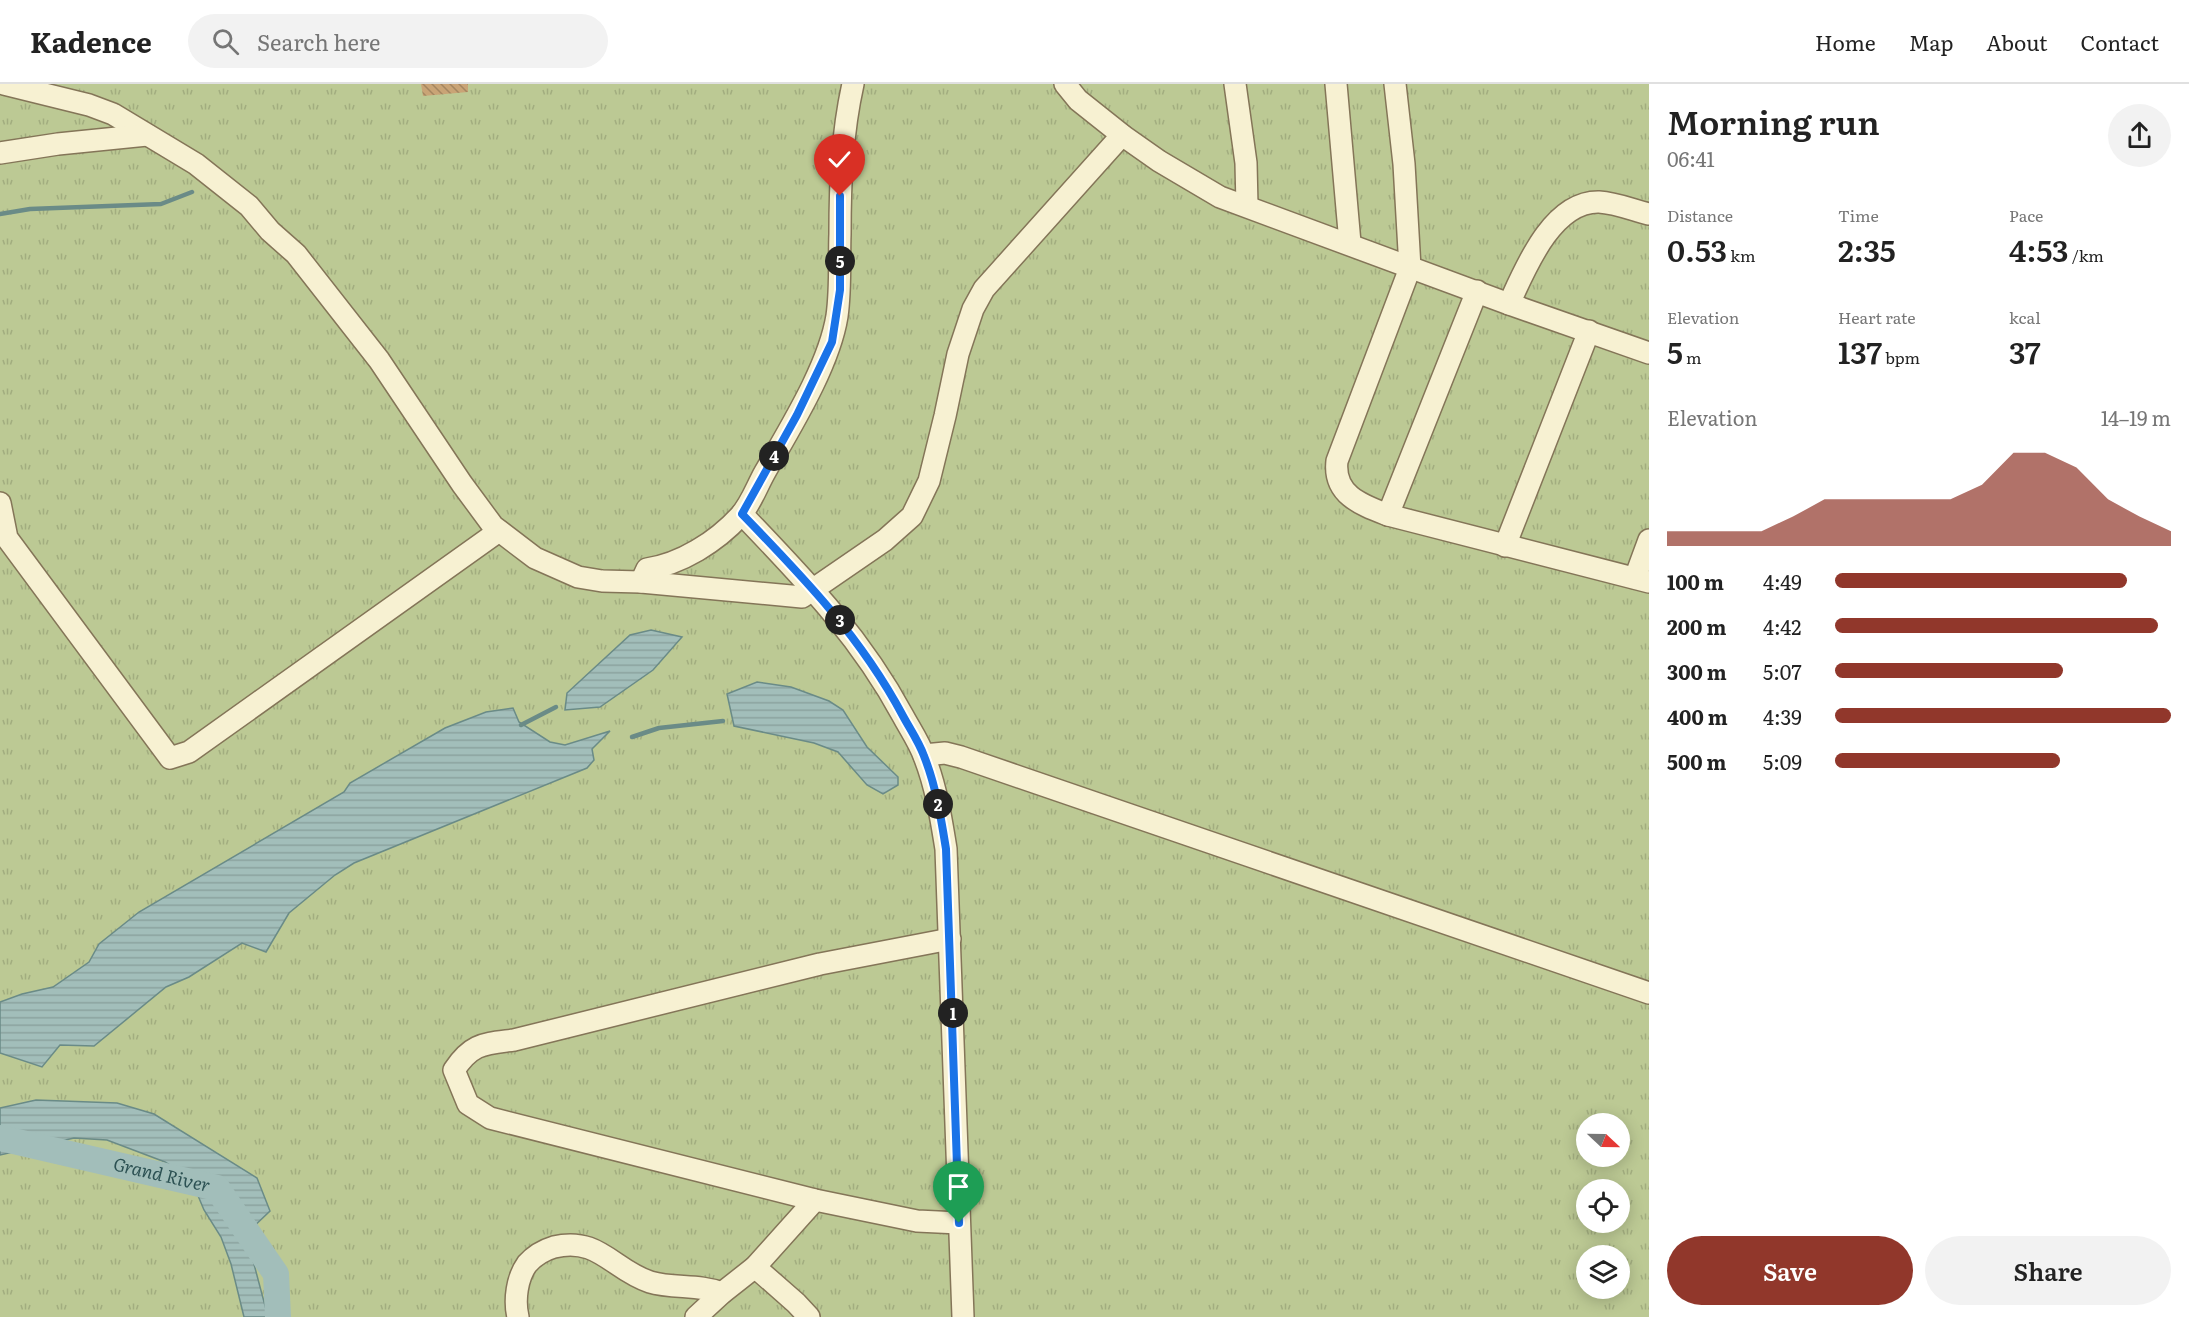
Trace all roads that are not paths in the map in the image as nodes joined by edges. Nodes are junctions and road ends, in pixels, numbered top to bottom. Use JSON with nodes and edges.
{"nodes":[{"id":1,"x":4,"y":84,"type":"edge"},
{"id":2,"x":853,"y":84,"type":"edge"},
{"id":3,"x":1065,"y":84,"type":"edge"},
{"id":4,"x":1235,"y":84,"type":"edge"},
{"id":5,"x":1336,"y":84,"type":"edge"},
{"id":6,"x":1395,"y":84,"type":"edge"},
{"id":7,"x":147,"y":135,"type":"junction"},
{"id":8,"x":1122,"y":135,"type":"junction"},
{"id":9,"x":0,"y":153,"type":"edge"},
{"id":10,"x":1247,"y":206,"type":"junction"},
{"id":11,"x":1649,"y":214,"type":"edge"},
{"id":12,"x":1350,"y":243,"type":"junction"},
{"id":13,"x":1410,"y":268,"type":"junction"},
{"id":14,"x":1476,"y":291,"type":"junction"},
{"id":15,"x":1509,"y":304,"type":"junction"},
{"id":16,"x":1589,"y":331,"type":"junction"},
{"id":17,"x":1649,"y":353,"type":"edge"},
{"id":18,"x":0,"y":503,"type":"edge"},
{"id":19,"x":742,"y":514,"type":"junction"},
{"id":20,"x":1388,"y":515,"type":"junction"},
{"id":21,"x":499,"y":531,"type":"junction"},
{"id":22,"x":1649,"y":540,"type":"edge"},
{"id":23,"x":1504,"y":546,"type":"junction"},
{"id":24,"x":1642,"y":580,"type":"edge"},
{"id":25,"x":641,"y":582,"type":"junction"},
{"id":26,"x":815,"y":590,"type":"junction"},
{"id":27,"x":924,"y":755,"type":"junction"},
{"id":28,"x":950,"y":939,"type":"junction"},
{"id":29,"x":1649,"y":993,"type":"edge"},
{"id":30,"x":815,"y":1200,"type":"junction"},
{"id":31,"x":959,"y":1223,"type":"junction"},
{"id":32,"x":755,"y":1268,"type":"junction"},
{"id":33,"x":722,"y":1293,"type":"junction"},
{"id":34,"x":518,"y":1317,"type":"edge"},
{"id":35,"x":696,"y":1317,"type":"edge"},
{"id":36,"x":809,"y":1317,"type":"edge"},
{"id":37,"x":963,"y":1317,"type":"edge"}],
"edges":[{"from":1,"to":7,"type":"lane"},
{"from":2,"to":19,"type":"lane"},
{"from":3,"to":8,"type":"lane"},
{"from":4,"to":10,"type":"lane"},
{"from":5,"to":12,"type":"lane"},
{"from":6,"to":13,"type":"lane"},
{"from":7,"to":9,"type":"lane"},
{"from":7,"to":21,"type":"lane"},
{"from":8,"to":10,"type":"lane"},
{"from":8,"to":26,"type":"lane"},
{"from":10,"to":12,"type":"lane"},
{"from":11,"to":15,"type":"lane"},
{"from":12,"to":13,"type":"lane"},
{"from":13,"to":14,"type":"lane"},
{"from":13,"to":20,"type":"lane"},
{"from":14,"to":15,"type":"lane"},
{"from":14,"to":20,"type":"lane"},
{"from":15,"to":16,"type":"lane"},
{"from":16,"to":17,"type":"lane"},
{"from":16,"to":23,"type":"lane"},
{"from":18,"to":21,"type":"lane"},
{"from":19,"to":25,"type":"lane"},
{"from":19,"to":26,"type":"lane"},
{"from":20,"to":23,"type":"lane"},
{"from":21,"to":25,"type":"lane"},
{"from":22,"to":24,"type":"lane"},
{"from":23,"to":24,"type":"lane"},
{"from":25,"to":26,"type":"lane"},
{"from":26,"to":27,"type":"lane"},
{"from":27,"to":28,"type":"lane"},
{"from":27,"to":29,"type":"lane"},
{"from":28,"to":30,"type":"lane"},
{"from":28,"to":31,"type":"lane"},
{"from":30,"to":31,"type":"lane"},
{"from":30,"to":32,"type":"lane"},
{"from":31,"to":37,"type":"lane"},
{"from":32,"to":33,"type":"lane"},
{"from":32,"to":36,"type":"lane"},
{"from":33,"to":34,"type":"lane"},
{"from":33,"to":35,"type":"lane"}]}
